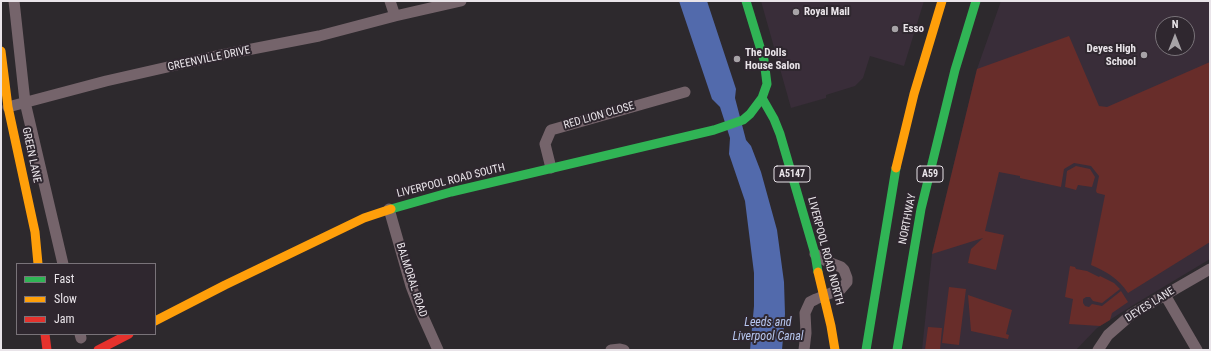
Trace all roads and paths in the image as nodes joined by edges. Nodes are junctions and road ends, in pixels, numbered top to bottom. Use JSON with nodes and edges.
{"nodes":[{"id":1,"x":14,"y":1,"type":"edge"},
{"id":2,"x":390,"y":1,"type":"edge"},
{"id":3,"x":461,"y":1,"type":"edge"},
{"id":4,"x":746,"y":1,"type":"edge"},
{"id":5,"x":942,"y":1,"type":"edge"},
{"id":6,"x":976,"y":1,"type":"edge"},
{"id":7,"x":395,"y":16,"type":"junction"},
{"id":8,"x":1,"y":51,"type":"edge"},
{"id":9,"x":685,"y":92,"type":"dead end"},
{"id":10,"x":762,"y":98,"type":"junction"},
{"id":11,"x":25,"y":102,"type":"junction"},
{"id":12,"x":8,"y":106,"type":"junction"},
{"id":13,"x":551,"y":168,"type":"junction"},
{"id":14,"x":389,"y":209,"type":"junction"},
{"id":15,"x":815,"y":254,"type":"junction"},
{"id":16,"x":38,"y":263,"type":"edge"},
{"id":17,"x":63,"y":263,"type":"edge"},
{"id":18,"x":1210,"y":269,"type":"edge"},
{"id":19,"x":1165,"y":295,"type":"junction"},
{"id":20,"x":824,"y":296,"type":"junction"},
{"id":21,"x":156,"y":320,"type":"edge"},
{"id":22,"x":45,"y":335,"type":"edge"},
{"id":23,"x":127,"y":335,"type":"edge"},
{"id":24,"x":47,"y":350,"type":"edge"},
{"id":25,"x":98,"y":350,"type":"edge"},
{"id":26,"x":438,"y":350,"type":"edge"},
{"id":27,"x":611,"y":350,"type":"edge"},
{"id":28,"x":624,"y":350,"type":"edge"},
{"id":29,"x":804,"y":350,"type":"edge"},
{"id":30,"x":835,"y":350,"type":"edge"},
{"id":31,"x":866,"y":350,"type":"edge"},
{"id":32,"x":897,"y":350,"type":"edge"},
{"id":33,"x":1098,"y":350,"type":"edge"},
{"id":34,"x":1197,"y":350,"type":"edge"}],
"edges":[{"from":1,"to":11,"type":"street"},
{"from":2,"to":7,"type":"street"},
{"from":3,"to":7,"type":"street","name":"GREENVILLE DRIVE"},
{"from":4,"to":10,"type":"main road"},
{"from":5,"to":31,"type":"main road","name":"NORTHWAY"},
{"from":6,"to":32,"type":"main road","name":"NORTHWAY","number":"A59"},
{"from":7,"to":11,"type":"street","name":"GREENVILLE DRIVE"},
{"from":8,"to":12,"type":"main road","name":"GREEN LANE"},
{"from":9,"to":13,"type":"street","name":"RED LION CLOSE"},
{"from":10,"to":13,"type":"main road","name":"LIVERPOOL ROAD SOUTH"},
{"from":10,"to":15,"type":"main road","name":"LIVERPOOL ROAD NORTH","number":"A5147"},
{"from":11,"to":12,"type":"street","name":"GREENVILLE DRIVE"},
{"from":11,"to":17,"type":"street"},
{"from":12,"to":16,"type":"main road","name":"GREEN LANE"},
{"from":13,"to":14,"type":"main road","name":"LIVERPOOL ROAD SOUTH"},
{"from":14,"to":21,"type":"main road","name":"LIVERPOOL ROAD SOUTH"},
{"from":14,"to":26,"type":"street","name":"BALMORAL ROAD"},
{"from":15,"to":20,"type":"main road","name":"LIVERPOOL ROAD NORTH","number":"A5147"},
{"from":15,"to":20,"type":"street"},
{"from":18,"to":19,"type":"street","name":"DEYES LANE"},
{"from":19,"to":33,"type":"street","name":"DEYES LANE"},
{"from":19,"to":34,"type":"street"},
{"from":20,"to":29,"type":"street"},
{"from":20,"to":30,"type":"main road","name":"LIVERPOOL ROAD NORTH","number":"A5147"},
{"from":22,"to":24,"type":"main road"},
{"from":23,"to":25,"type":"main road"},
{"from":27,"to":28,"type":"street"}]}
